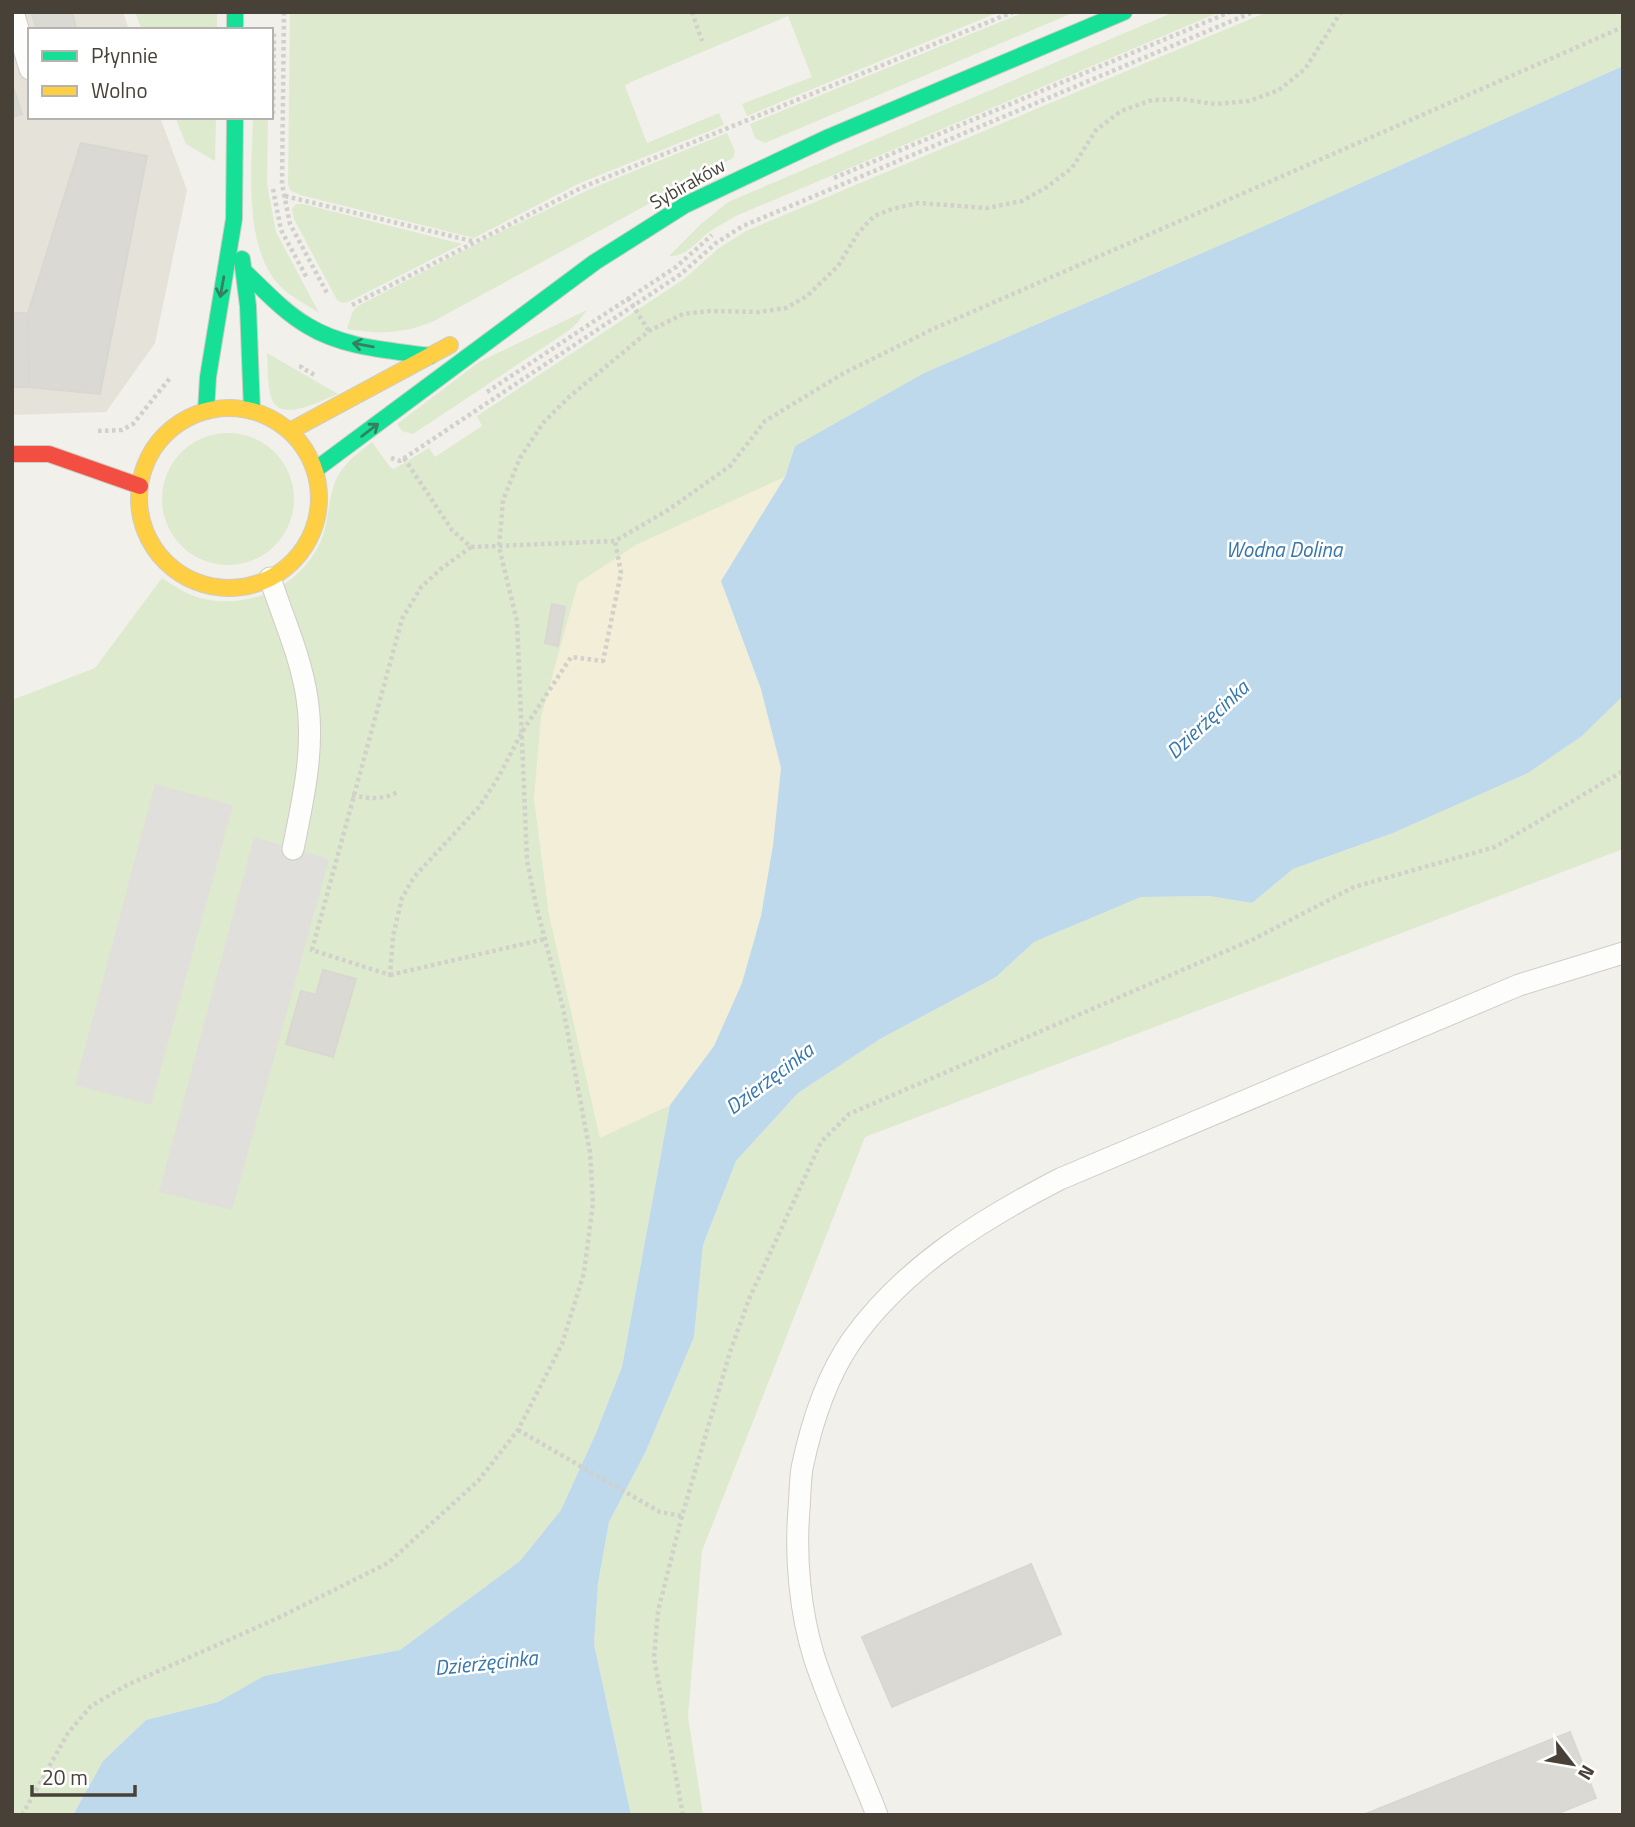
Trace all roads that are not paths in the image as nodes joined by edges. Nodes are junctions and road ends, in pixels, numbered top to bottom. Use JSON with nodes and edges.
{"nodes":[{"id":1,"x":13,"y":12,"type":"edge"},
{"id":2,"x":1124,"y":12,"type":"edge"},
{"id":3,"x":28,"y":62,"type":"edge"},
{"id":4,"x":235,"y":119,"type":"edge"},
{"id":5,"x":234,"y":219,"type":"junction"},
{"id":6,"x":595,"y":262,"type":"junction"},
{"id":7,"x":245,"y":272,"type":"junction"},
{"id":8,"x":430,"y":356,"type":"junction"},
{"id":9,"x":206,"y":411,"type":"junction"},
{"id":10,"x":252,"y":411,"type":"junction"},
{"id":11,"x":290,"y":431,"type":"junction"},
{"id":12,"x":12,"y":454,"type":"edge"},
{"id":13,"x":315,"y":470,"type":"junction"},
{"id":14,"x":140,"y":486,"type":"junction"},
{"id":15,"x":270,"y":578,"type":"junction"},
{"id":16,"x":293,"y":849,"type":"dead end"},
{"id":17,"x":1623,"y":953,"type":"edge"},
{"id":18,"x":877,"y":1815,"type":"edge"}],
"edges":[{"from":1,"to":3,"type":"lane"},
{"from":2,"to":6,"type":"street","name":"Sybiraków"},
{"from":4,"to":5,"type":"street"},
{"from":5,"to":7,"type":"street"},
{"from":5,"to":9,"type":"street","one_way":true},
{"from":6,"to":8,"type":"street"},
{"from":13,"to":6,"type":"street","name":"Sybiraków","one_way":true},
{"from":8,"to":7,"type":"street","one_way":true},
{"from":7,"to":10,"type":"street"},
{"from":8,"to":11,"type":"street"},
{"from":9,"to":10,"type":"street"},
{"from":9,"to":14,"type":"street"},
{"from":10,"to":11,"type":"street"},
{"from":11,"to":13,"type":"street"},
{"from":12,"to":14,"type":"street"},
{"from":13,"to":15,"type":"street"},
{"from":14,"to":15,"type":"street"},
{"from":15,"to":16,"type":"lane"},
{"from":17,"to":18,"type":"lane"}]}
